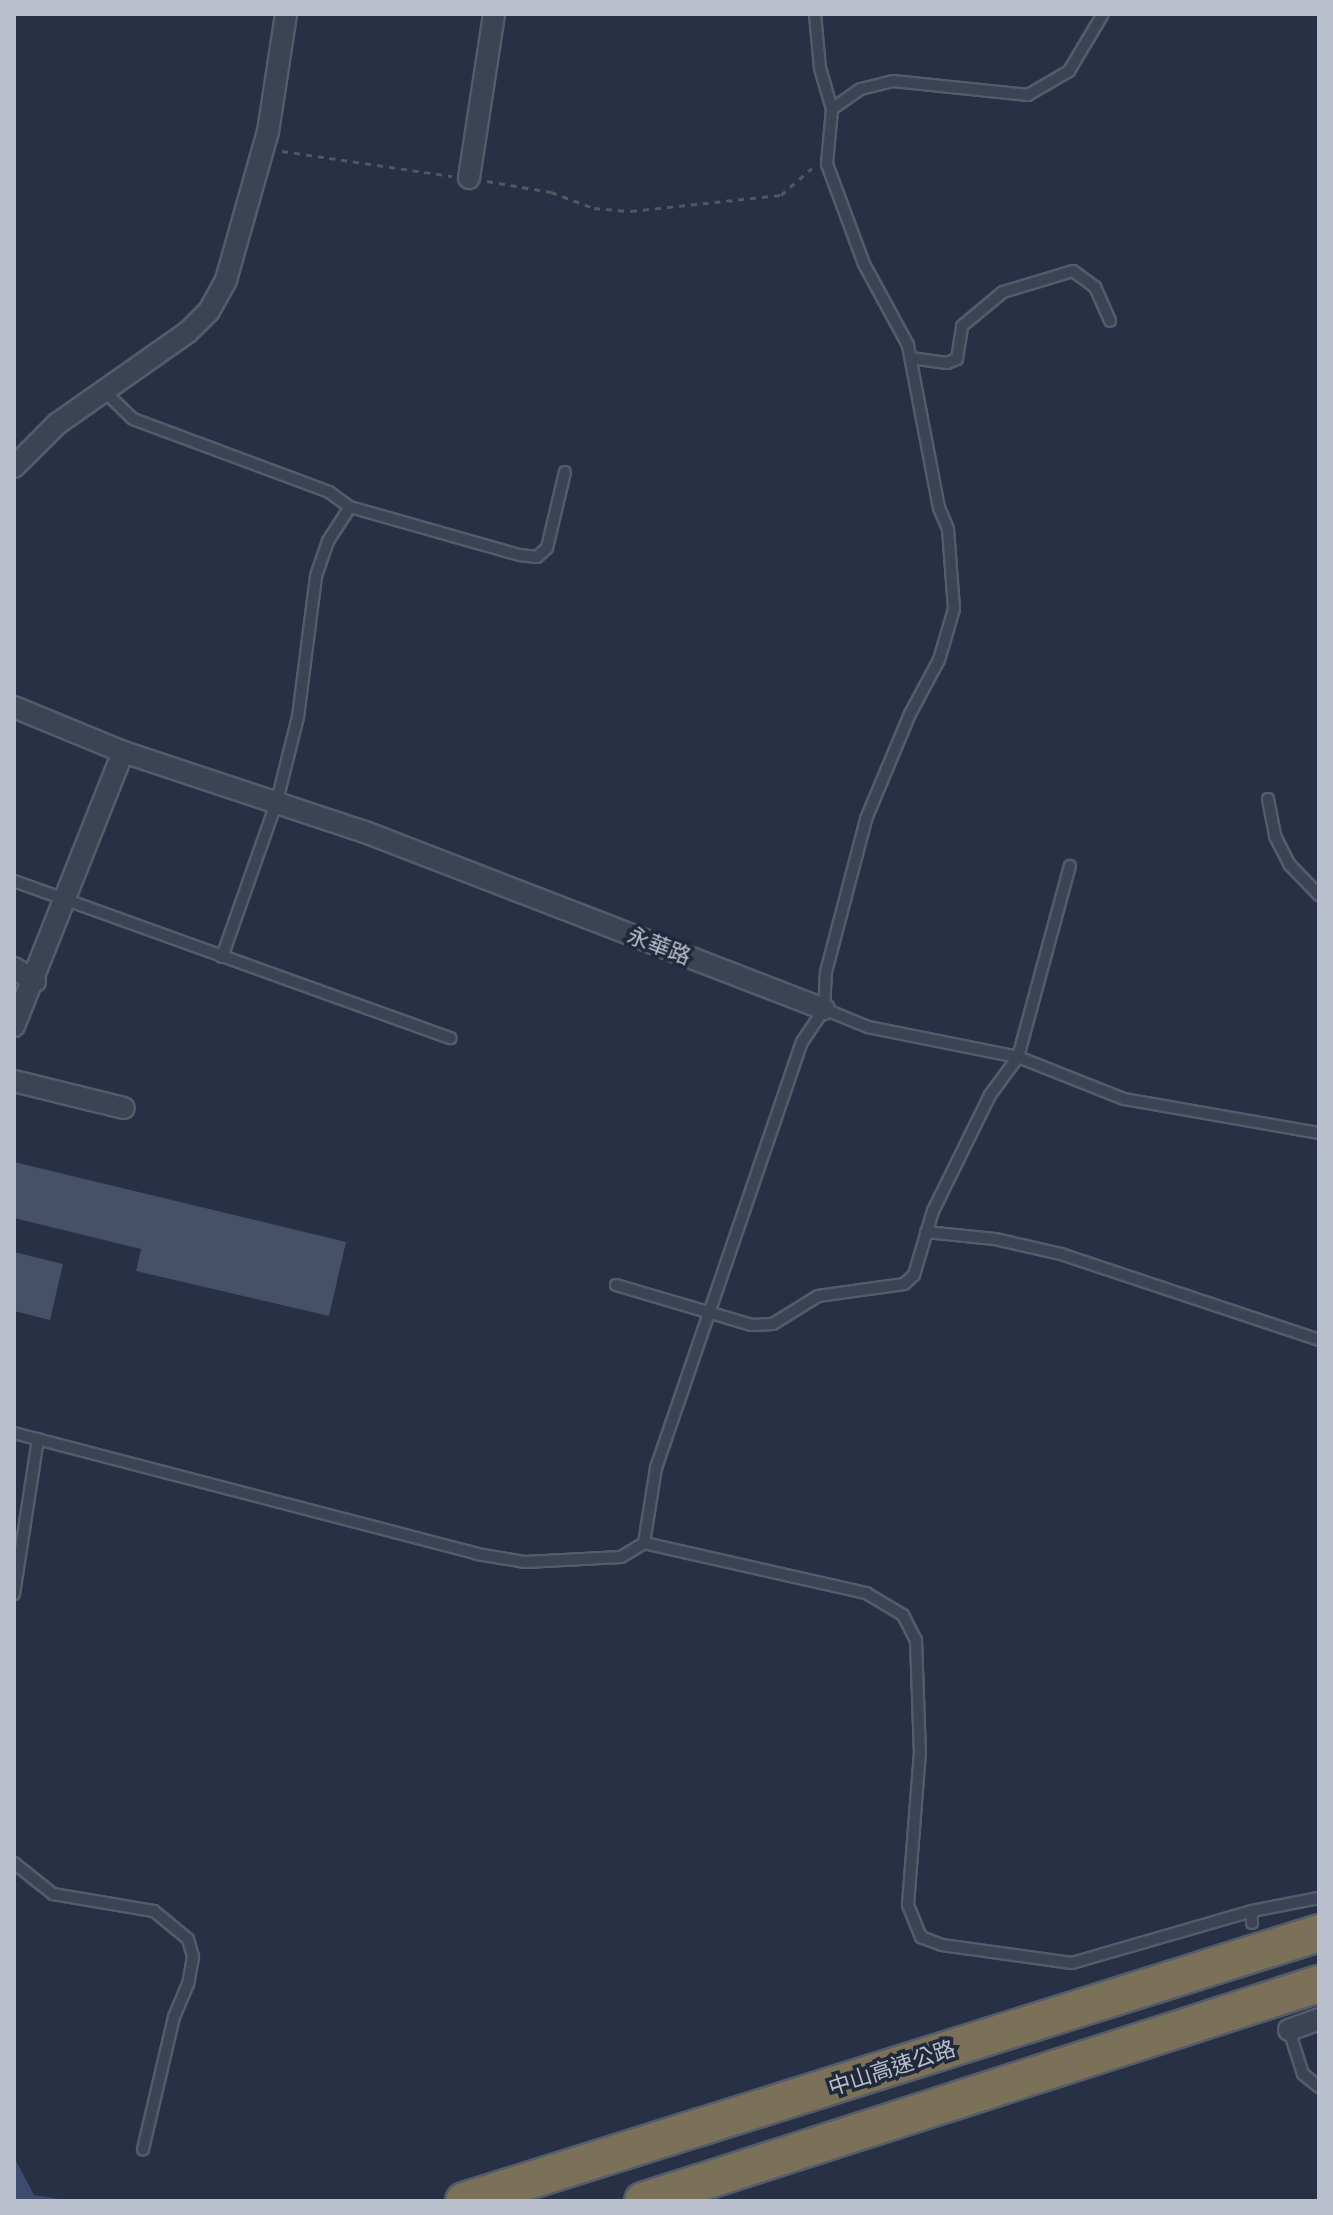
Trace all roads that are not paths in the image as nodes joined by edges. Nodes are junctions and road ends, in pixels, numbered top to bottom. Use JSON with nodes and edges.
{"nodes":[{"id":1,"x":286,"y":14,"type":"edge"},
{"id":2,"x":494,"y":14,"type":"edge"},
{"id":3,"x":815,"y":14,"type":"edge"},
{"id":4,"x":1103,"y":14,"type":"edge"},
{"id":5,"x":832,"y":109,"type":"junction"},
{"id":6,"x":469,"y":178,"type":"road end"},
{"id":7,"x":1110,"y":321,"type":"dead end"},
{"id":8,"x":911,"y":358,"type":"junction"},
{"id":9,"x":106,"y":393,"type":"junction"},
{"id":10,"x":14,"y":467,"type":"edge"},
{"id":11,"x":565,"y":472,"type":"dead end"},
{"id":12,"x":350,"y":507,"type":"junction"},
{"id":13,"x":14,"y":707,"type":"edge"},
{"id":14,"x":123,"y":752,"type":"junction"},
{"id":15,"x":1268,"y":799,"type":"dead end"},
{"id":16,"x":277,"y":801,"type":"junction"},
{"id":17,"x":1070,"y":866,"type":"dead end"},
{"id":18,"x":14,"y":881,"type":"edge"},
{"id":19,"x":1319,"y":895,"type":"edge"},
{"id":20,"x":67,"y":897,"type":"junction"},
{"id":21,"x":222,"y":957,"type":"junction"},
{"id":22,"x":14,"y":968,"type":"edge"},
{"id":23,"x":35,"y":981,"type":"junction"},
{"id":24,"x":824,"y":1009,"type":"junction"},
{"id":25,"x":14,"y":1026,"type":"edge"},
{"id":26,"x":451,"y":1038,"type":"dead end"},
{"id":27,"x":1018,"y":1057,"type":"junction"},
{"id":28,"x":14,"y":1081,"type":"edge"},
{"id":29,"x":124,"y":1108,"type":"dead end"},
{"id":30,"x":1319,"y":1133,"type":"edge"},
{"id":31,"x":926,"y":1232,"type":"junction"},
{"id":32,"x":616,"y":1285,"type":"dead end"},
{"id":33,"x":711,"y":1315,"type":"junction"},
{"id":34,"x":1319,"y":1340,"type":"edge"},
{"id":35,"x":14,"y":1433,"type":"edge"},
{"id":36,"x":38,"y":1439,"type":"junction"},
{"id":37,"x":644,"y":1543,"type":"junction"},
{"id":38,"x":14,"y":1594,"type":"edge"},
{"id":39,"x":14,"y":1863,"type":"edge"},
{"id":40,"x":1319,"y":1898,"type":"edge"},
{"id":41,"x":1252,"y":1911,"type":"junction"},
{"id":42,"x":1252,"y":1923,"type":"dead end"},
{"id":43,"x":1319,"y":1933,"type":"edge"},
{"id":44,"x":1319,"y":1984,"type":"edge"},
{"id":45,"x":1319,"y":2019,"type":"edge"},
{"id":46,"x":1288,"y":2026,"type":"joint"},
{"id":47,"x":1319,"y":2087,"type":"edge"},
{"id":48,"x":143,"y":2149,"type":"dead end"},
{"id":49,"x":464,"y":2201,"type":"edge"},
{"id":50,"x":643,"y":2201,"type":"edge"}],
"edges":[{"from":1,"to":9,"type":"street"},
{"from":2,"to":6,"type":"street"},
{"from":3,"to":5,"type":"lane"},
{"from":4,"to":5,"type":"lane"},
{"from":5,"to":8,"type":"lane"},
{"from":7,"to":8,"type":"lane"},
{"from":8,"to":24,"type":"lane"},
{"from":9,"to":10,"type":"street"},
{"from":9,"to":12,"type":"lane"},
{"from":11,"to":12,"type":"lane"},
{"from":12,"to":16,"type":"lane"},
{"from":13,"to":14,"type":"street","name":"永華路"},
{"from":14,"to":16,"type":"street","name":"永華路"},
{"from":14,"to":20,"type":"street"},
{"from":15,"to":19,"type":"lane"},
{"from":16,"to":21,"type":"lane"},
{"from":16,"to":24,"type":"street","name":"永華路"},
{"from":17,"to":27,"type":"lane"},
{"from":18,"to":20,"type":"lane"},
{"from":20,"to":21,"type":"lane"},
{"from":20,"to":23,"type":"street"},
{"from":21,"to":26,"type":"lane"},
{"from":22,"to":23,"type":"street"},
{"from":23,"to":25,"type":"street"},
{"from":24,"to":27,"type":"lane","name":"永華路"},
{"from":24,"to":33,"type":"lane"},
{"from":27,"to":30,"type":"lane","name":"永華路"},
{"from":27,"to":31,"type":"lane"},
{"from":28,"to":29,"type":"street"},
{"from":31,"to":33,"type":"lane"},
{"from":31,"to":34,"type":"lane"},
{"from":32,"to":33,"type":"lane"},
{"from":33,"to":37,"type":"lane"},
{"from":35,"to":36,"type":"lane"},
{"from":36,"to":37,"type":"lane"},
{"from":36,"to":38,"type":"lane"},
{"from":37,"to":41,"type":"lane"},
{"from":39,"to":48,"type":"lane"},
{"from":40,"to":41,"type":"lane"},
{"from":41,"to":42,"type":"lane"},
{"from":43,"to":49,"type":"highway","name":"中山高速公路"},
{"from":44,"to":50,"type":"highway"},
{"from":45,"to":46,"type":"street"},
{"from":46,"to":47,"type":"lane"}]}
